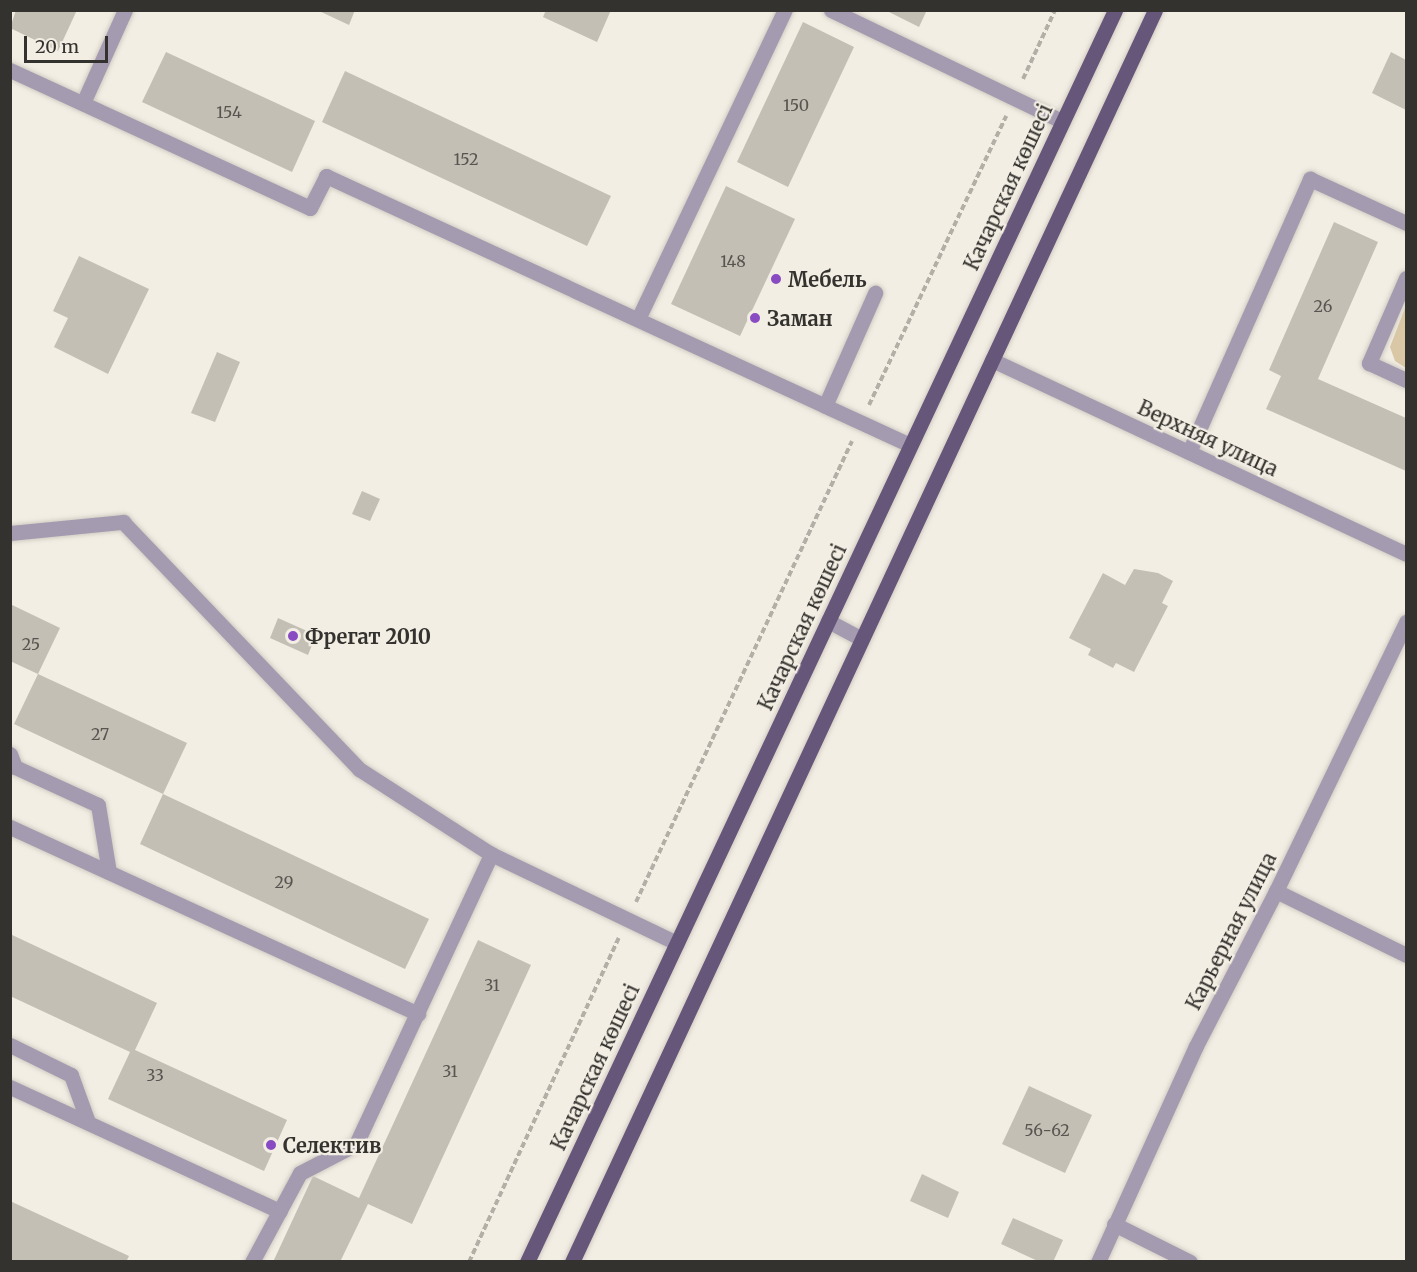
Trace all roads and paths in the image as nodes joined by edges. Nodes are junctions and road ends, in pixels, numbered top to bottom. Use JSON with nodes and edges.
{"nodes":[{"id":1,"x":125,"y":10,"type":"edge"},
{"id":2,"x":785,"y":10,"type":"edge"},
{"id":3,"x":1055,"y":10,"type":"edge"},
{"id":4,"x":1114,"y":10,"type":"edge"},
{"id":5,"x":1155,"y":10,"type":"edge"},
{"id":6,"x":834,"y":11,"type":"edge"},
{"id":7,"x":10,"y":70,"type":"edge"},
{"id":8,"x":1014,"y":98,"type":"junction"},
{"id":9,"x":83,"y":102,"type":"junction"},
{"id":10,"x":1062,"y":121,"type":"junction"},
{"id":11,"x":1407,"y":223,"type":"edge"},
{"id":12,"x":1407,"y":278,"type":"edge"},
{"id":13,"x":874,"y":293,"type":"dead end"},
{"id":14,"x":638,"y":319,"type":"junction"},
{"id":15,"x":992,"y":360,"type":"junction"},
{"id":16,"x":1407,"y":380,"type":"edge"},
{"id":17,"x":825,"y":406,"type":"junction"},
{"id":18,"x":861,"y":423,"type":"junction"},
{"id":19,"x":910,"y":445,"type":"junction"},
{"id":20,"x":1189,"y":452,"type":"junction"},
{"id":21,"x":10,"y":533,"type":"edge"},
{"id":22,"x":1407,"y":554,"type":"edge"},
{"id":23,"x":828,"y":621,"type":"junction"},
{"id":24,"x":1407,"y":622,"type":"edge"},
{"id":25,"x":862,"y":639,"type":"junction"},
{"id":26,"x":10,"y":754,"type":"edge"},
{"id":27,"x":10,"y":827,"type":"edge"},
{"id":28,"x":491,"y":854,"type":"junction"},
{"id":29,"x":110,"y":872,"type":"junction"},
{"id":30,"x":1276,"y":891,"type":"junction"},
{"id":31,"x":627,"y":921,"type":"junction"},
{"id":32,"x":677,"y":943,"type":"junction"},
{"id":33,"x":1407,"y":955,"type":"edge"},
{"id":34,"x":418,"y":1014,"type":"junction"},
{"id":35,"x":10,"y":1045,"type":"edge"},
{"id":36,"x":10,"y":1087,"type":"edge"},
{"id":37,"x":88,"y":1122,"type":"junction"},
{"id":38,"x":280,"y":1211,"type":"junction"},
{"id":39,"x":1114,"y":1224,"type":"junction"},
{"id":40,"x":252,"y":1262,"type":"edge"},
{"id":41,"x":469,"y":1262,"type":"edge"},
{"id":42,"x":527,"y":1262,"type":"edge"},
{"id":43,"x":572,"y":1262,"type":"edge"},
{"id":44,"x":1098,"y":1262,"type":"edge"},
{"id":45,"x":1190,"y":1262,"type":"edge"}],
"edges":[{"from":1,"to":9,"type":"street"},
{"from":2,"to":14,"type":"street"},
{"from":3,"to":8,"type":"path"},
{"from":4,"to":10,"type":"main road","name":"Качарская көшесі"},
{"from":5,"to":15,"type":"main road"},
{"from":6,"to":8,"type":"street"},
{"from":7,"to":9,"type":"street"},
{"from":8,"to":10,"type":"street"},
{"from":8,"to":18,"type":"path"},
{"from":9,"to":14,"type":"street"},
{"from":10,"to":19,"type":"main road","name":"Качарская көшесі"},
{"from":11,"to":20,"type":"street"},
{"from":12,"to":16,"type":"street"},
{"from":13,"to":17,"type":"street"},
{"from":14,"to":17,"type":"street"},
{"from":15,"to":20,"type":"street","name":"Верхняя улица"},
{"from":15,"to":25,"type":"main road"},
{"from":17,"to":18,"type":"street"},
{"from":18,"to":19,"type":"street"},
{"from":18,"to":31,"type":"path"},
{"from":19,"to":23,"type":"main road","name":"Качарская көшесі"},
{"from":20,"to":22,"type":"street","name":"Верхняя улица"},
{"from":21,"to":28,"type":"street"},
{"from":23,"to":25,"type":"street"},
{"from":23,"to":32,"type":"main road","name":"Качарская көшесі"},
{"from":24,"to":30,"type":"street","name":"Карьерная улица"},
{"from":25,"to":43,"type":"main road"},
{"from":26,"to":29,"type":"street"},
{"from":27,"to":29,"type":"street"},
{"from":28,"to":31,"type":"street"},
{"from":28,"to":34,"type":"street"},
{"from":29,"to":34,"type":"street"},
{"from":30,"to":33,"type":"street"},
{"from":30,"to":39,"type":"street","name":"Карьерная улица"},
{"from":31,"to":32,"type":"street"},
{"from":31,"to":41,"type":"path"},
{"from":32,"to":42,"type":"main road","name":"Качарская көшесі"},
{"from":34,"to":38,"type":"street"},
{"from":35,"to":37,"type":"street"},
{"from":36,"to":37,"type":"street"},
{"from":37,"to":38,"type":"street"},
{"from":38,"to":40,"type":"street"},
{"from":39,"to":44,"type":"street","name":"Карьерная улица"},
{"from":39,"to":45,"type":"street"}]}
